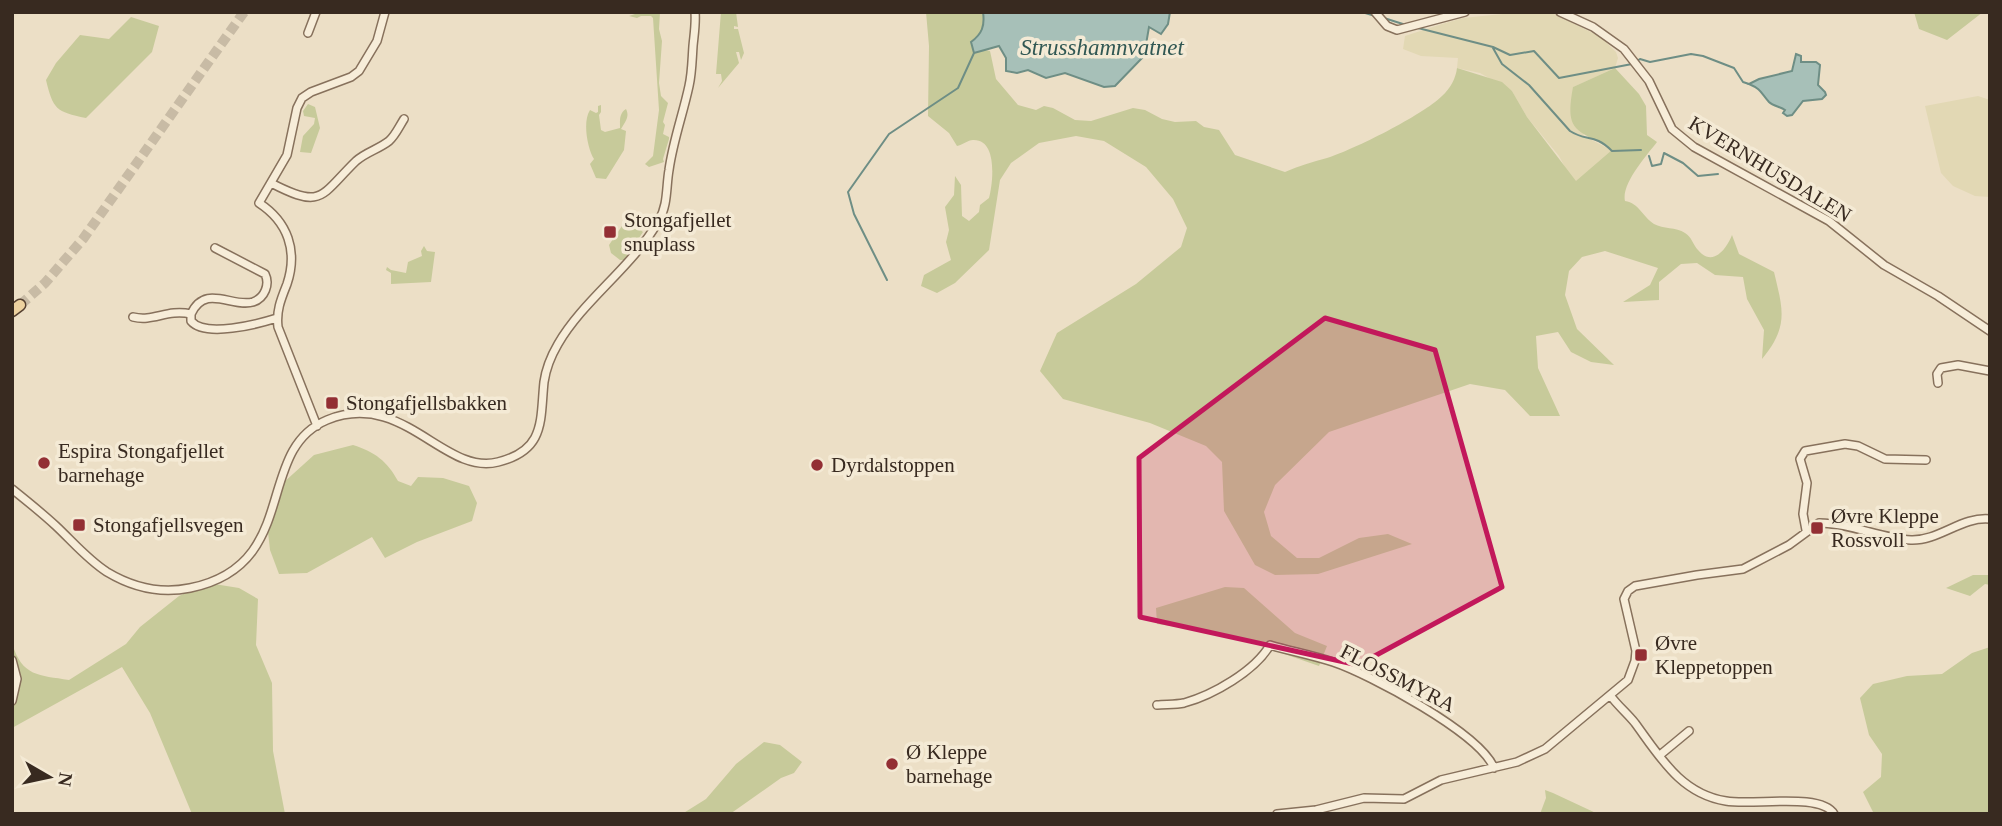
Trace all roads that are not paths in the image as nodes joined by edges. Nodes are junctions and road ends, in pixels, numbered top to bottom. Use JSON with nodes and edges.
{"nodes":[{"id":1,"x":316,"y":12,"type":"edge"},
{"id":2,"x":385,"y":12,"type":"edge"},
{"id":3,"x":695,"y":12,"type":"edge"},
{"id":4,"x":1375,"y":12,"type":"edge"},
{"id":5,"x":1385,"y":12,"type":"edge"},
{"id":6,"x":1465,"y":12,"type":"edge"},
{"id":7,"x":1560,"y":12,"type":"edge"},
{"id":8,"x":1384,"y":23,"type":"junction"},
{"id":9,"x":1376,"y":28,"type":"dead end"},
{"id":10,"x":308,"y":33,"type":"dead end"},
{"id":11,"x":404,"y":119,"type":"dead end"},
{"id":12,"x":271,"y":183,"type":"junction"},
{"id":13,"x":215,"y":248,"type":"dead end"},
{"id":14,"x":191,"y":314,"type":"junction"},
{"id":15,"x":133,"y":317,"type":"dead end"},
{"id":16,"x":277,"y":318,"type":"junction"},
{"id":17,"x":1990,"y":331,"type":"edge"},
{"id":18,"x":1990,"y":371,"type":"edge"},
{"id":19,"x":1938,"y":383,"type":"dead end"},
{"id":20,"x":317,"y":426,"type":"junction"},
{"id":21,"x":1926,"y":460,"type":"dead end"},
{"id":22,"x":12,"y":489,"type":"edge"},
{"id":23,"x":1990,"y":519,"type":"edge"},
{"id":24,"x":1806,"y":530,"type":"junction"},
{"id":25,"x":12,"y":660,"type":"edge"},
{"id":26,"x":1610,"y":695,"type":"junction"},
{"id":27,"x":12,"y":701,"type":"edge"},
{"id":28,"x":1157,"y":705,"type":"dead end"},
{"id":29,"x":1689,"y":731,"type":"dead end"},
{"id":30,"x":1660,"y":755,"type":"junction"},
{"id":31,"x":1494,"y":768,"type":"junction"},
{"id":32,"x":1277,"y":814,"type":"edge"},
{"id":33,"x":1835,"y":814,"type":"edge"}],
"edges":[{"from":1,"to":10,"type":"street"},
{"from":2,"to":12,"type":"street"},
{"from":3,"to":20,"type":"street"},
{"from":4,"to":8,"type":"street"},
{"from":5,"to":8,"type":"street"},
{"from":6,"to":8,"type":"street"},
{"from":7,"to":17,"type":"street","name":"KVERNHUSDALEN"},
{"from":8,"to":9,"type":"street"},
{"from":11,"to":12,"type":"street"},
{"from":12,"to":16,"type":"street"},
{"from":13,"to":14,"type":"street"},
{"from":14,"to":15,"type":"street"},
{"from":14,"to":16,"type":"street"},
{"from":16,"to":20,"type":"street"},
{"from":18,"to":19,"type":"street"},
{"from":20,"to":22,"type":"street"},
{"from":21,"to":24,"type":"street"},
{"from":23,"to":24,"type":"street"},
{"from":24,"to":26,"type":"street"},
{"from":25,"to":27,"type":"street"},
{"from":26,"to":30,"type":"street"},
{"from":26,"to":31,"type":"street"},
{"from":28,"to":31,"type":"street","name":"FLOSSMYRA"},
{"from":29,"to":30,"type":"street"},
{"from":30,"to":33,"type":"street"},
{"from":31,"to":32,"type":"street"}]}
